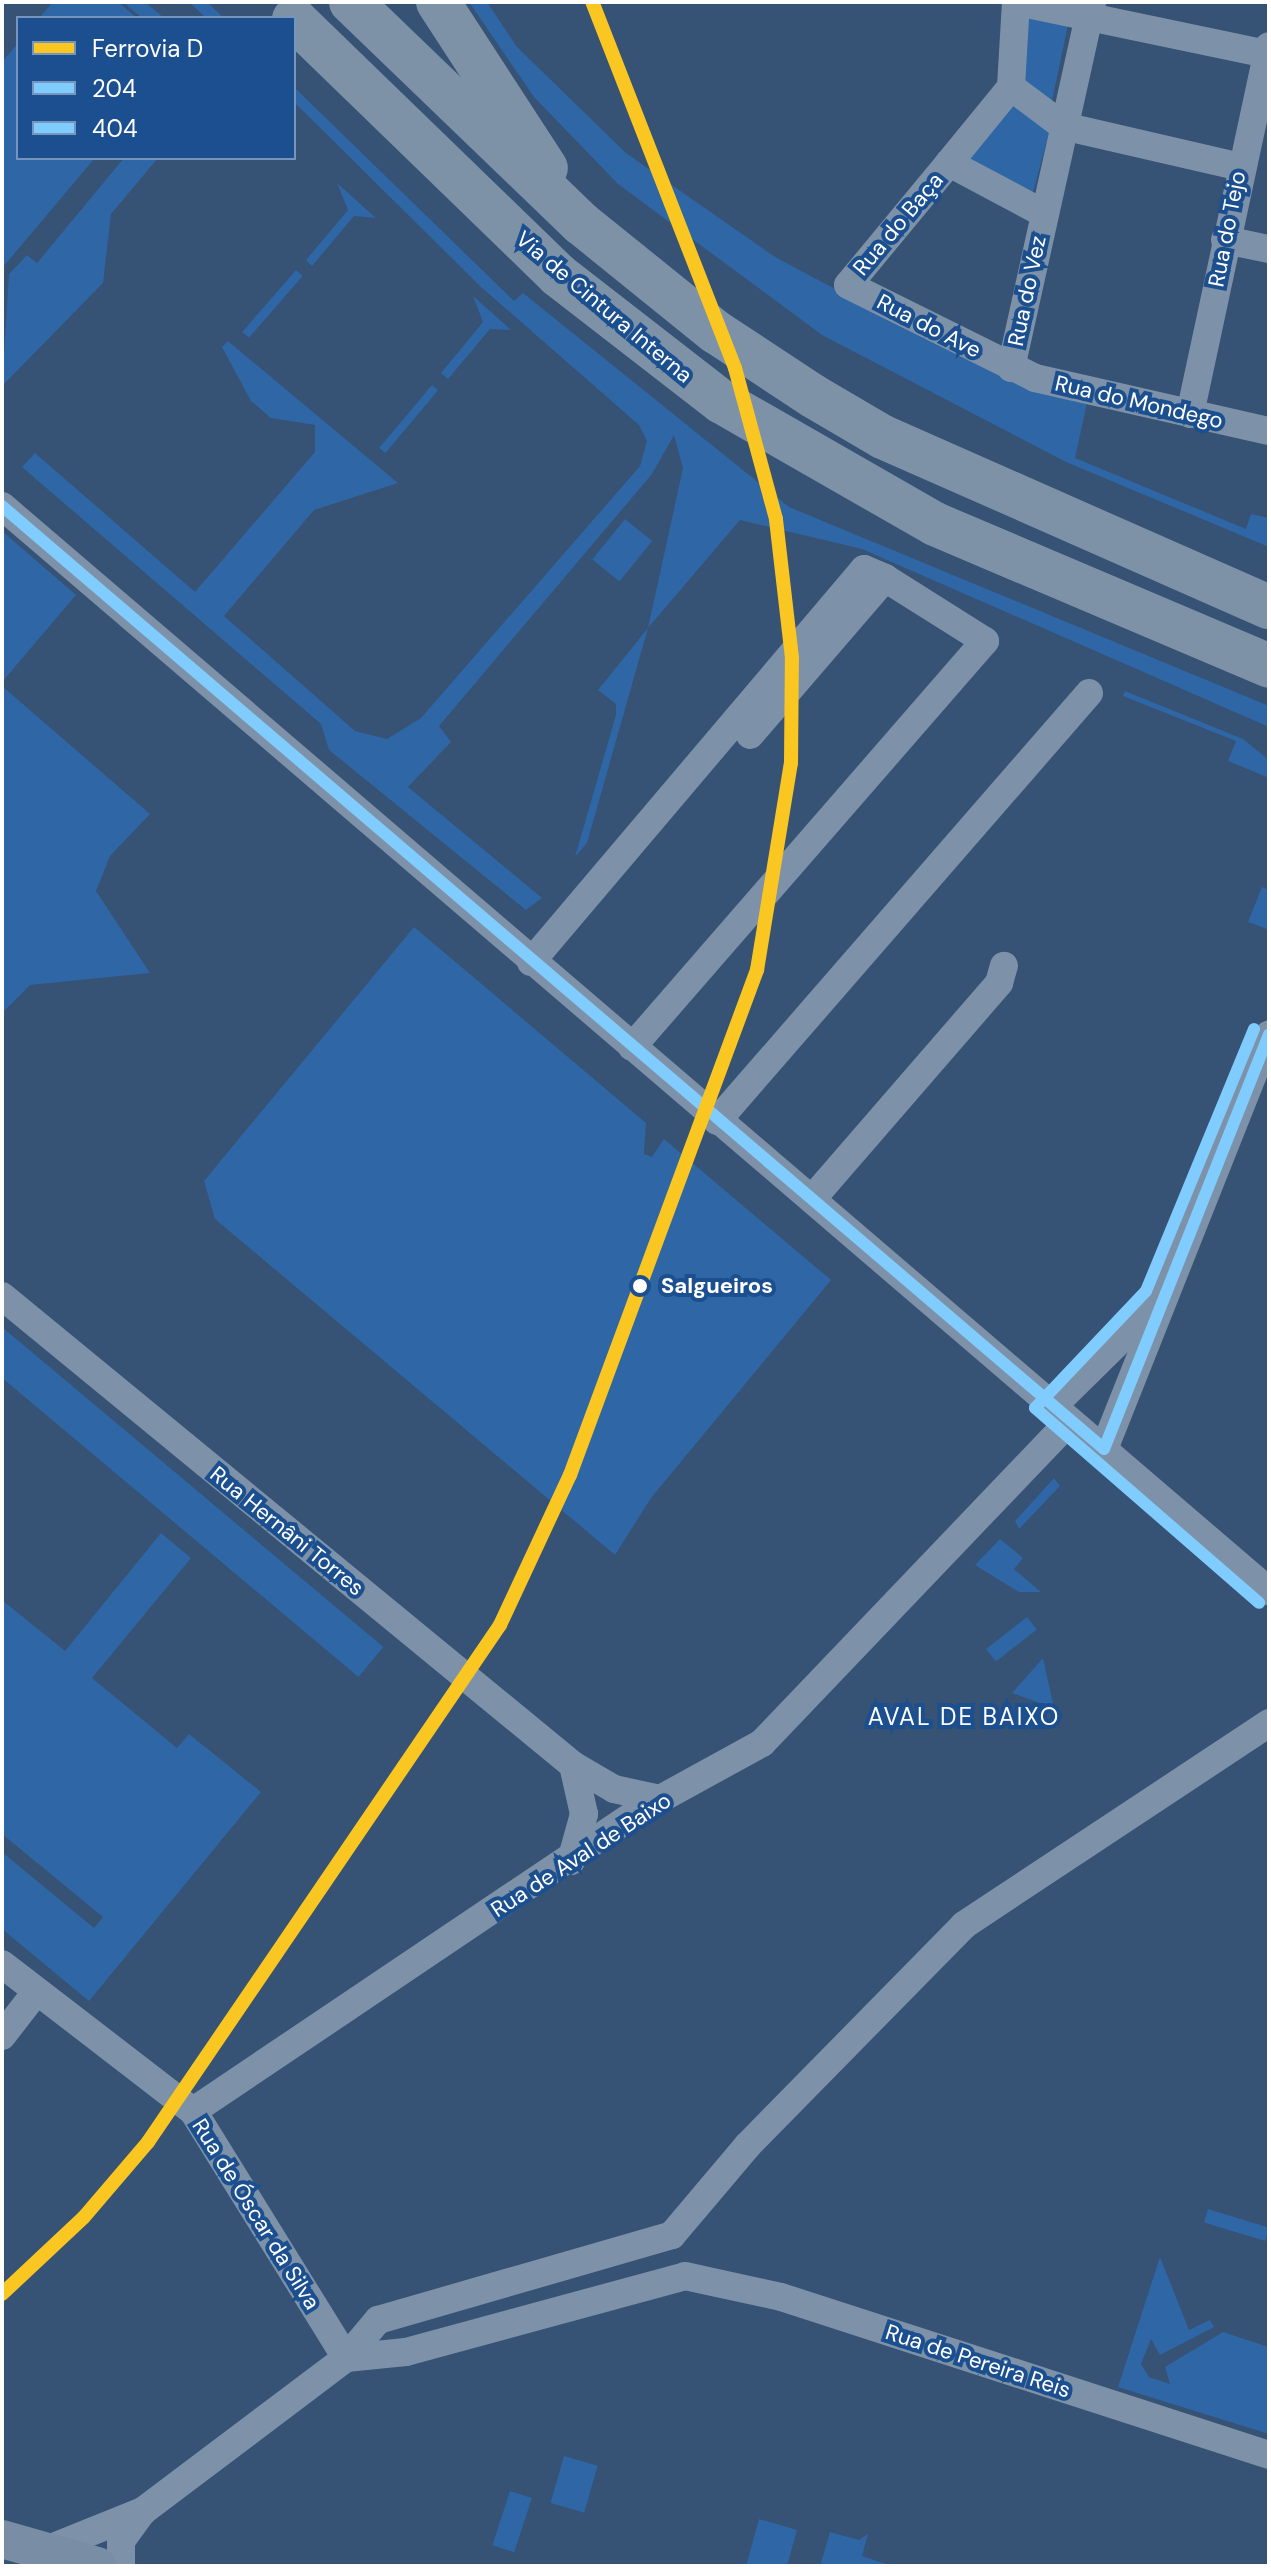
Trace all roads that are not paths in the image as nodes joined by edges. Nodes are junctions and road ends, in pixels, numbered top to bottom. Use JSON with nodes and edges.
{"nodes":[{"id":1,"x":262,"y":2,"type":"edge"},
{"id":2,"x":277,"y":2,"type":"edge"},
{"id":3,"x":351,"y":2,"type":"edge"},
{"id":4,"x":438,"y":2,"type":"edge"},
{"id":5,"x":1017,"y":2,"type":"edge"},
{"id":6,"x":1090,"y":9,"type":"edge"},
{"id":7,"x":280,"y":16,"type":"edge"},
{"id":8,"x":292,"y":16,"type":"edge"},
{"id":9,"x":296,"y":20,"type":"edge"},
{"id":10,"x":296,"y":29,"type":"edge"},
{"id":11,"x":1268,"y":50,"type":"edge"},
{"id":12,"x":342,"y":65,"type":"junction"},
{"id":13,"x":1011,"y":87,"type":"junction"},
{"id":14,"x":1063,"y":126,"type":"junction"},
{"id":15,"x":949,"y":163,"type":"junction"},
{"id":16,"x":1240,"y":167,"type":"junction"},
{"id":17,"x":1043,"y":213,"type":"junction"},
{"id":18,"x":582,"y":224,"type":"junction"},
{"id":19,"x":1225,"y":240,"type":"junction"},
{"id":20,"x":1269,"y":249,"type":"edge"},
{"id":21,"x":848,"y":285,"type":"joint"},
{"id":22,"x":1011,"y":368,"type":"junction"},
{"id":23,"x":1190,"y":414,"type":"junction"},
{"id":24,"x":1269,"y":431,"type":"edge"},
{"id":25,"x":2,"y":506,"type":"edge"},
{"id":26,"x":885,"y":578,"type":"junction"},
{"id":27,"x":1269,"y":607,"type":"edge"},
{"id":28,"x":1269,"y":666,"type":"edge"},
{"id":29,"x":1089,"y":693,"type":"dead end"},
{"id":30,"x":750,"y":735,"type":"dead end"},
{"id":31,"x":531,"y":962,"type":"junction"},
{"id":32,"x":1004,"y":966,"type":"dead end"},
{"id":33,"x":1269,"y":1035,"type":"edge"},
{"id":34,"x":632,"y":1047,"type":"junction"},
{"id":35,"x":717,"y":1121,"type":"junction"},
{"id":36,"x":812,"y":1199,"type":"junction"},
{"id":37,"x":2,"y":1296,"type":"edge"},
{"id":38,"x":1160,"y":1300,"type":"junction"},
{"id":39,"x":1060,"y":1415,"type":"junction"},
{"id":40,"x":1104,"y":1449,"type":"junction"},
{"id":41,"x":1269,"y":1591,"type":"edge"},
{"id":42,"x":1269,"y":1723,"type":"edge"},
{"id":43,"x":573,"y":1765,"type":"junction"},
{"id":44,"x":660,"y":1799,"type":"junction"},
{"id":45,"x":571,"y":1861,"type":"junction"},
{"id":46,"x":2,"y":1964,"type":"edge"},
{"id":47,"x":36,"y":1992,"type":"junction"},
{"id":48,"x":2,"y":2036,"type":"edge"},
{"id":49,"x":193,"y":2111,"type":"junction"},
{"id":50,"x":672,"y":2235,"type":"junction"},
{"id":51,"x":685,"y":2276,"type":"junction"},
{"id":52,"x":346,"y":2358,"type":"junction"},
{"id":53,"x":1269,"y":2455,"type":"edge"},
{"id":54,"x":143,"y":2511,"type":"junction"},
{"id":55,"x":2,"y":2539,"type":"edge"},
{"id":56,"x":46,"y":2550,"type":"junction"},
{"id":57,"x":97,"y":2566,"type":"edge"},
{"id":58,"x":121,"y":2566,"type":"edge"}],
"edges":[{"from":1,"to":7,"type":"highway"},
{"from":2,"to":8,"type":"highway","name":"Via de Cintura Interna"},
{"from":3,"to":18,"type":"highway"},
{"from":4,"to":18,"type":"highway"},
{"from":5,"to":6,"type":"street"},
{"from":5,"to":13,"type":"street"},
{"from":6,"to":11,"type":"street"},
{"from":6,"to":14,"type":"street","name":"Rua do Vez"},
{"from":9,"to":12,"type":"highway","name":"Via de Cintura Interna"},
{"from":10,"to":12,"type":"highway"},
{"from":11,"to":16,"type":"street","name":"Rua do Tejo"},
{"from":12,"to":28,"type":"highway","name":"Via de Cintura Interna"},
{"from":13,"to":14,"type":"street"},
{"from":13,"to":15,"type":"street","name":"Rua do Baça"},
{"from":14,"to":16,"type":"street"},
{"from":14,"to":17,"type":"street","name":"Rua do Vez"},
{"from":15,"to":17,"type":"street"},
{"from":15,"to":21,"type":"street","name":"Rua do Baça"},
{"from":16,"to":19,"type":"street","name":"Rua do Tejo"},
{"from":17,"to":22,"type":"street","name":"Rua do Vez"},
{"from":18,"to":27,"type":"highway"},
{"from":19,"to":20,"type":"street"},
{"from":19,"to":23,"type":"street","name":"Rua do Tejo"},
{"from":21,"to":22,"type":"street","name":"Rua do Ave"},
{"from":22,"to":23,"type":"street","name":"Rua do Mondego"},
{"from":23,"to":24,"type":"street","name":"Rua do Mondego"},
{"from":25,"to":31,"type":"street"},
{"from":26,"to":30,"type":"street"},
{"from":26,"to":31,"type":"street"},
{"from":26,"to":34,"type":"street"},
{"from":29,"to":35,"type":"street"},
{"from":31,"to":34,"type":"street"},
{"from":32,"to":36,"type":"street"},
{"from":33,"to":38,"type":"street"},
{"from":34,"to":35,"type":"street"},
{"from":35,"to":36,"type":"street"},
{"from":36,"to":39,"type":"street"},
{"from":37,"to":43,"type":"street","name":"Rua Hernâni Torres"},
{"from":38,"to":39,"type":"street","name":"Rua de Aval de Baixo"},
{"from":38,"to":40,"type":"street"},
{"from":39,"to":40,"type":"street"},
{"from":39,"to":44,"type":"street","name":"Rua de Aval de Baixo"},
{"from":40,"to":41,"type":"street"},
{"from":42,"to":50,"type":"street"},
{"from":43,"to":44,"type":"street","name":"Rua Hernâni Torres"},
{"from":43,"to":45,"type":"street"},
{"from":44,"to":45,"type":"street","name":"Rua de Aval de Baixo"},
{"from":45,"to":49,"type":"street","name":"Rua de Aval de Baixo"},
{"from":46,"to":47,"type":"street","name":"Rua de Óscar da Silva"},
{"from":47,"to":48,"type":"street"},
{"from":47,"to":49,"type":"street","name":"Rua de Óscar da Silva"},
{"from":49,"to":52,"type":"street","name":"Rua de Óscar da Silva"},
{"from":50,"to":51,"type":"street"},
{"from":50,"to":52,"type":"street"},
{"from":51,"to":52,"type":"street"},
{"from":51,"to":53,"type":"street","name":"Rua de Pereira Reis"},
{"from":52,"to":54,"type":"street"},
{"from":54,"to":56,"type":"street"},
{"from":54,"to":58,"type":"street"},
{"from":55,"to":56,"type":"main road"},
{"from":56,"to":57,"type":"main road"}]}
